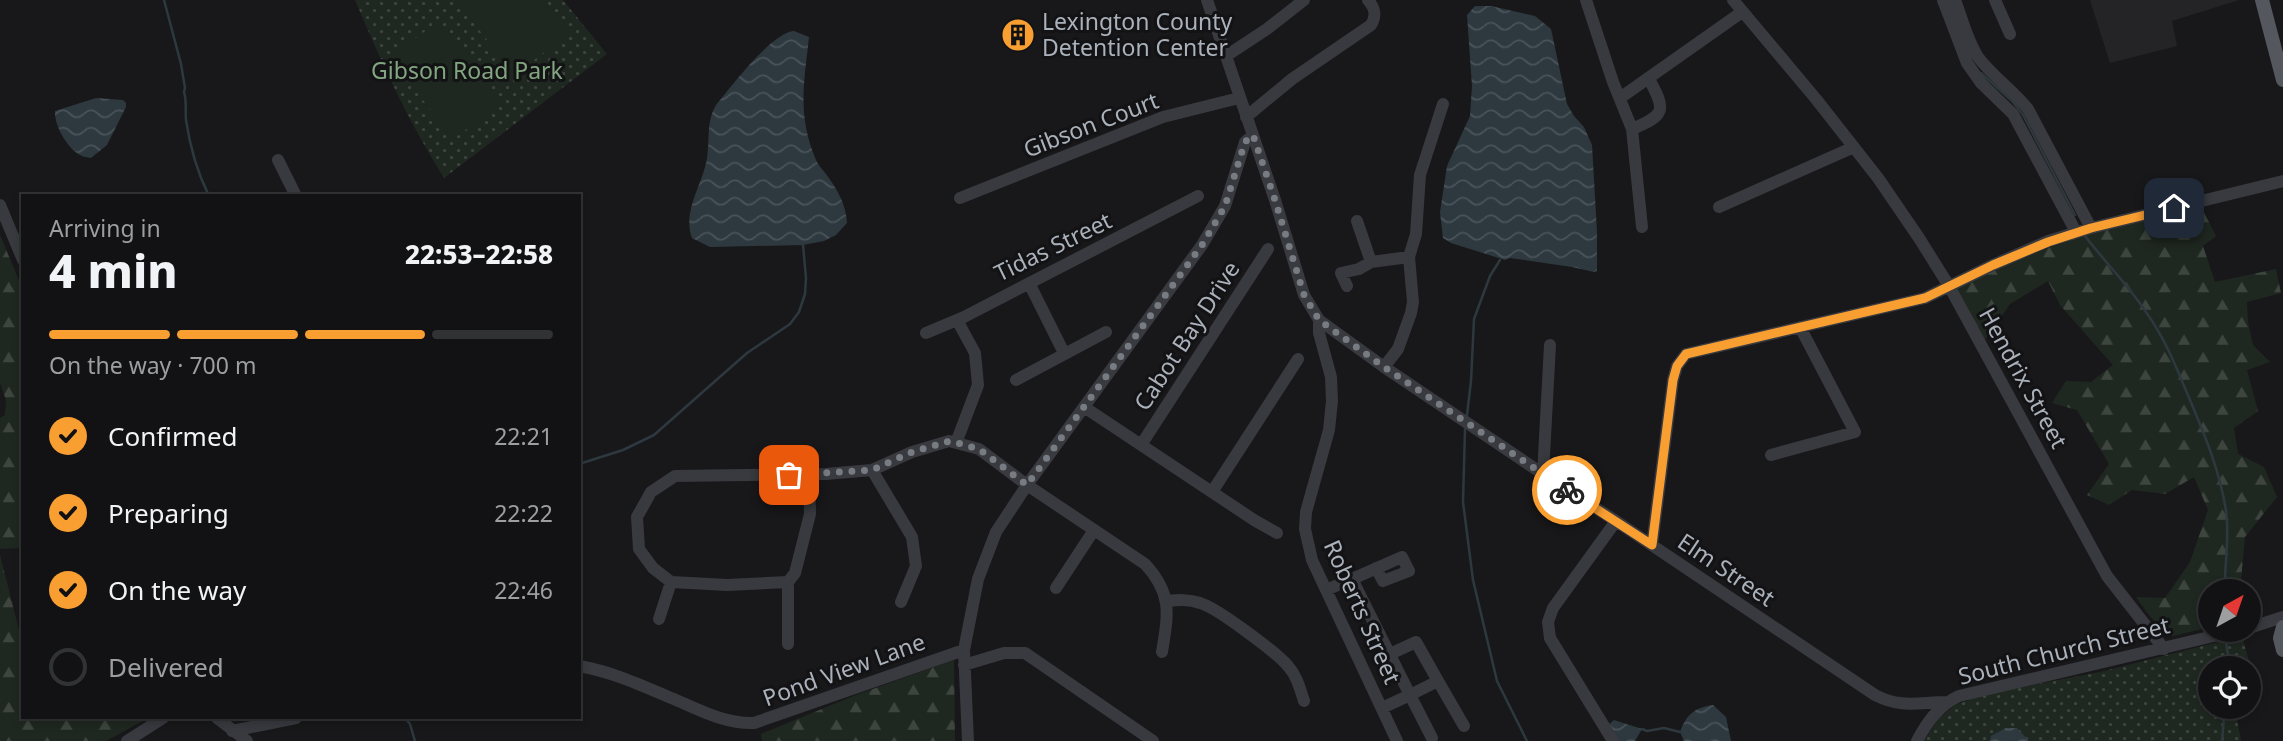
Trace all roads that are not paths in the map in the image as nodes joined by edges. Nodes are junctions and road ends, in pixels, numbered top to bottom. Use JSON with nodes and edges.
{"nodes":[{"id":1,"x":1207,"y":0,"type":"edge"},
{"id":2,"x":1304,"y":0,"type":"edge"},
{"id":3,"x":1368,"y":0,"type":"edge"},
{"id":4,"x":1586,"y":0,"type":"edge"},
{"id":5,"x":1943,"y":0,"type":"edge"},
{"id":6,"x":1955,"y":0,"type":"edge"},
{"id":7,"x":1995,"y":0,"type":"edge"},
{"id":8,"x":2262,"y":0,"type":"edge"},
{"id":9,"x":1740,"y":5,"type":"edge"},
{"id":10,"x":2010,"y":34,"type":"dead end"},
{"id":11,"x":1226,"y":55,"type":"junction"},
{"id":12,"x":1649,"y":79,"type":"junction"},
{"id":13,"x":2283,"y":80,"type":"edge"},
{"id":14,"x":1239,"y":98,"type":"junction"},
{"id":15,"x":1620,"y":98,"type":"junction"},
{"id":16,"x":1443,"y":103,"type":"dead end"},
{"id":17,"x":1246,"y":117,"type":"junction"},
{"id":18,"x":1632,"y":129,"type":"junction"},
{"id":19,"x":1253,"y":135,"type":"junction"},
{"id":20,"x":1854,"y":147,"type":"junction"},
{"id":21,"x":278,"y":160,"type":"dead end"},
{"id":22,"x":2283,"y":181,"type":"edge"},
{"id":23,"x":295,"y":194,"type":"edge"},
{"id":24,"x":1198,"y":196,"type":"dead end"},
{"id":25,"x":960,"y":198,"type":"dead end"},
{"id":26,"x":0,"y":205,"type":"edge"},
{"id":27,"x":1719,"y":207,"type":"dead end"},
{"id":28,"x":1357,"y":221,"type":"dead end"},
{"id":29,"x":1642,"y":227,"type":"dead end"},
{"id":30,"x":2091,"y":228,"type":"junction"},
{"id":31,"x":2076,"y":232,"type":"junction"},
{"id":32,"x":1268,"y":250,"type":"dead end"},
{"id":33,"x":21,"y":255,"type":"edge"},
{"id":34,"x":1409,"y":257,"type":"junction"},
{"id":35,"x":1371,"y":262,"type":"junction"},
{"id":36,"x":1029,"y":282,"type":"junction"},
{"id":37,"x":1347,"y":286,"type":"dead end"},
{"id":38,"x":1949,"y":286,"type":"junction"},
{"id":39,"x":957,"y":320,"type":"junction"},
{"id":40,"x":1319,"y":320,"type":"junction"},
{"id":41,"x":1800,"y":327,"type":"junction"},
{"id":42,"x":1106,"y":332,"type":"dead end"},
{"id":43,"x":926,"y":333,"type":"dead end"},
{"id":44,"x":1550,"y":345,"type":"dead end"},
{"id":45,"x":1065,"y":352,"type":"junction"},
{"id":46,"x":1298,"y":359,"type":"dead end"},
{"id":47,"x":1384,"y":367,"type":"junction"},
{"id":48,"x":1016,"y":380,"type":"dead end"},
{"id":49,"x":1084,"y":407,"type":"junction"},
{"id":50,"x":957,"y":443,"type":"junction"},
{"id":51,"x":1141,"y":445,"type":"junction"},
{"id":52,"x":1770,"y":455,"type":"dead end"},
{"id":53,"x":872,"y":470,"type":"junction"},
{"id":54,"x":809,"y":474,"type":"junction"},
{"id":55,"x":1543,"y":474,"type":"junction"},
{"id":56,"x":1027,"y":485,"type":"junction"},
{"id":57,"x":1212,"y":492,"type":"junction"},
{"id":58,"x":1616,"y":521,"type":"junction"},
{"id":59,"x":1094,"y":530,"type":"junction"},
{"id":60,"x":1277,"y":533,"type":"dead end"},
{"id":61,"x":1652,"y":545,"type":"junction"},
{"id":62,"x":1376,"y":568,"type":"dead end"},
{"id":63,"x":1353,"y":579,"type":"junction"},
{"id":64,"x":671,"y":582,"type":"junction"},
{"id":65,"x":788,"y":582,"type":"junction"},
{"id":66,"x":1056,"y":588,"type":"dead end"},
{"id":67,"x":1326,"y":590,"type":"junction"},
{"id":68,"x":1167,"y":601,"type":"junction"},
{"id":69,"x":901,"y":602,"type":"dead end"},
{"id":70,"x":2283,"y":617,"type":"edge"},
{"id":71,"x":659,"y":619,"type":"dead end"},
{"id":72,"x":2261,"y":623,"type":"edge"},
{"id":73,"x":2261,"y":627,"type":"edge"},
{"id":74,"x":2282,"y":638,"type":"edge"},
{"id":75,"x":2198,"y":640,"type":"edge"},
{"id":76,"x":788,"y":643,"type":"dead end"},
{"id":77,"x":2164,"y":649,"type":"junction"},
{"id":78,"x":964,"y":650,"type":"junction"},
{"id":79,"x":1162,"y":652,"type":"dead end"},
{"id":80,"x":1390,"y":654,"type":"junction"},
{"id":81,"x":964,"y":665,"type":"junction"},
{"id":82,"x":581,"y":667,"type":"edge"},
{"id":83,"x":1438,"y":681,"type":"junction"},
{"id":84,"x":1410,"y":695,"type":"junction"},
{"id":85,"x":1304,"y":701,"type":"dead end"},
{"id":86,"x":1947,"y":702,"type":"junction"},
{"id":87,"x":1382,"y":708,"type":"junction"},
{"id":88,"x":161,"y":719,"type":"edge"},
{"id":89,"x":218,"y":719,"type":"edge"},
{"id":90,"x":291,"y":719,"type":"edge"},
{"id":91,"x":1464,"y":726,"type":"dead end"},
{"id":92,"x":232,"y":730,"type":"junction"},
{"id":93,"x":1432,"y":738,"type":"dead end"},
{"id":94,"x":127,"y":741,"type":"edge"},
{"id":95,"x":247,"y":741,"type":"edge"},
{"id":96,"x":968,"y":741,"type":"edge"},
{"id":97,"x":1153,"y":741,"type":"edge"},
{"id":98,"x":1397,"y":741,"type":"edge"},
{"id":99,"x":1613,"y":741,"type":"edge"},
{"id":100,"x":1917,"y":741,"type":"edge"}],
"edges":[{"from":1,"to":11,"type":"street","name":"Roberts Street"},
{"from":2,"to":11,"type":"street"},
{"from":3,"to":17,"type":"street"},
{"from":4,"to":15,"type":"street"},
{"from":5,"to":31,"type":"street"},
{"from":6,"to":30,"type":"street"},
{"from":7,"to":10,"type":"street"},
{"from":8,"to":13,"type":"main road"},
{"from":9,"to":12,"type":"street"},
{"from":9,"to":20,"type":"street","name":"Hendrix Street"},
{"from":11,"to":14,"type":"street","name":"Roberts Street"},
{"from":12,"to":15,"type":"street"},
{"from":12,"to":18,"type":"street"},
{"from":14,"to":17,"type":"street","name":"Roberts Street"},
{"from":14,"to":25,"type":"street","name":"Gibson Court"},
{"from":15,"to":18,"type":"street"},
{"from":16,"to":34,"type":"street"},
{"from":17,"to":19,"type":"street","name":"Roberts Street"},
{"from":18,"to":29,"type":"street"},
{"from":19,"to":40,"type":"street","name":"Roberts Street"},
{"from":19,"to":49,"type":"street"},
{"from":20,"to":27,"type":"street"},
{"from":20,"to":38,"type":"street","name":"Hendrix Street"},
{"from":21,"to":23,"type":"street"},
{"from":22,"to":30,"type":"street"},
{"from":24,"to":36,"type":"street","name":"Tidas Street"},
{"from":26,"to":33,"type":"street"},
{"from":28,"to":35,"type":"street"},
{"from":30,"to":31,"type":"street"},
{"from":31,"to":38,"type":"street"},
{"from":32,"to":51,"type":"street","name":"Cabot Bay Drive"},
{"from":34,"to":35,"type":"street"},
{"from":34,"to":47,"type":"street"},
{"from":35,"to":37,"type":"street"},
{"from":36,"to":39,"type":"street","name":"Tidas Street"},
{"from":36,"to":45,"type":"street"},
{"from":38,"to":41,"type":"street"},
{"from":38,"to":77,"type":"street","name":"Hendrix Street"},
{"from":39,"to":43,"type":"street","name":"Tidas Street"},
{"from":39,"to":50,"type":"street"},
{"from":40,"to":47,"type":"street","name":"Elm Street"},
{"from":40,"to":67,"type":"street","name":"Roberts Street"},
{"from":41,"to":52,"type":"street"},
{"from":41,"to":61,"type":"street"},
{"from":42,"to":45,"type":"street"},
{"from":44,"to":55,"type":"street"},
{"from":45,"to":48,"type":"street"},
{"from":46,"to":57,"type":"street"},
{"from":47,"to":55,"type":"street","name":"Elm Street"},
{"from":49,"to":51,"type":"street"},
{"from":49,"to":56,"type":"street"},
{"from":50,"to":53,"type":"street"},
{"from":50,"to":56,"type":"street"},
{"from":51,"to":57,"type":"street"},
{"from":53,"to":54,"type":"street"},
{"from":53,"to":69,"type":"street"},
{"from":54,"to":64,"type":"street"},
{"from":54,"to":65,"type":"street"},
{"from":55,"to":58,"type":"street","name":"Elm Street"},
{"from":56,"to":59,"type":"street"},
{"from":56,"to":78,"type":"street"},
{"from":57,"to":60,"type":"street"},
{"from":58,"to":61,"type":"street","name":"Elm Street"},
{"from":58,"to":99,"type":"street"},
{"from":59,"to":66,"type":"street"},
{"from":59,"to":68,"type":"street"},
{"from":61,"to":86,"type":"street","name":"Elm Street"},
{"from":62,"to":63,"type":"street"},
{"from":63,"to":67,"type":"street"},
{"from":63,"to":80,"type":"street"},
{"from":64,"to":65,"type":"street"},
{"from":64,"to":71,"type":"street"},
{"from":65,"to":76,"type":"street"},
{"from":67,"to":87,"type":"street","name":"Roberts Street"},
{"from":68,"to":79,"type":"street"},
{"from":68,"to":85,"type":"street"},
{"from":70,"to":72,"type":"street"},
{"from":73,"to":74,"type":"street"},
{"from":75,"to":77,"type":"street","name":"South Church Street"},
{"from":77,"to":86,"type":"street","name":"South Church Street"},
{"from":78,"to":81,"type":"street"},
{"from":78,"to":82,"type":"street","name":"Pond View Lane"},
{"from":80,"to":83,"type":"street"},
{"from":80,"to":84,"type":"street"},
{"from":81,"to":96,"type":"street"},
{"from":81,"to":97,"type":"street"},
{"from":83,"to":84,"type":"street"},
{"from":83,"to":91,"type":"street"},
{"from":84,"to":87,"type":"street"},
{"from":84,"to":93,"type":"street"},
{"from":86,"to":100,"type":"street","name":"South Church Street"},
{"from":87,"to":98,"type":"street","name":"Roberts Street"},
{"from":88,"to":94,"type":"street"},
{"from":89,"to":92,"type":"street"},
{"from":90,"to":92,"type":"street"},
{"from":92,"to":95,"type":"street"}]}
